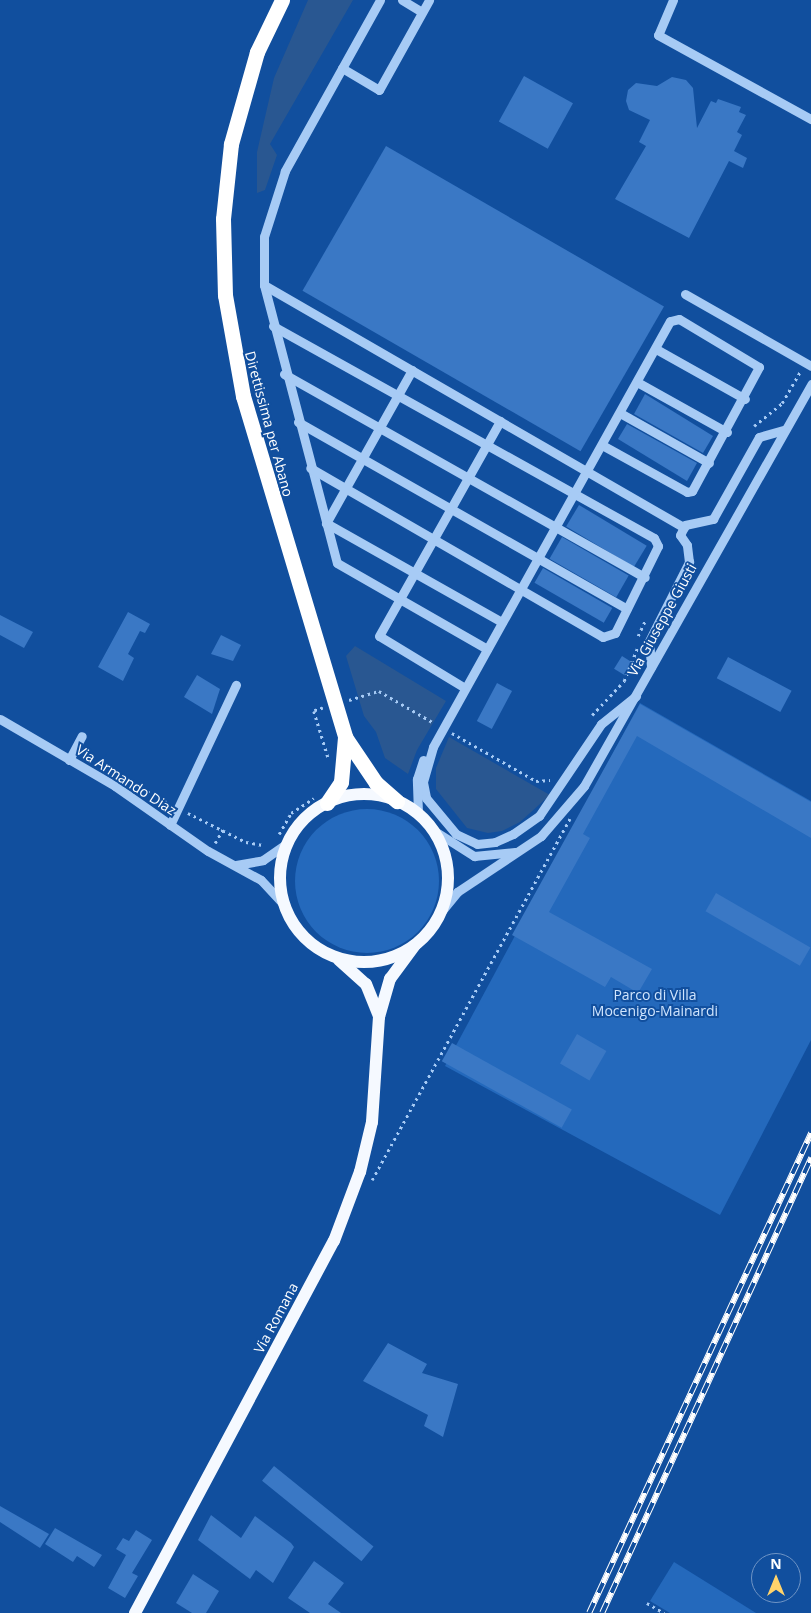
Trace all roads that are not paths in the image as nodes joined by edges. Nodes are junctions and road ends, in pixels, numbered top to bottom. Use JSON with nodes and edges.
{"nodes":[{"id":1,"x":282,"y":0,"type":"edge"},
{"id":2,"x":380,"y":0,"type":"edge"},
{"id":3,"x":402,"y":0,"type":"edge"},
{"id":4,"x":429,"y":0,"type":"edge"},
{"id":5,"x":673,"y":0,"type":"edge"},
{"id":6,"x":422,"y":12,"type":"junction"},
{"id":7,"x":342,"y":68,"type":"junction"},
{"id":8,"x":811,"y":118,"type":"edge"},
{"id":9,"x":264,"y":285,"type":"junction"},
{"id":10,"x":685,"y":294,"type":"dead end"},
{"id":11,"x":273,"y":326,"type":"junction"},
{"id":12,"x":656,"y":349,"type":"junction"},
{"id":13,"x":811,"y":366,"type":"edge"},
{"id":14,"x":412,"y":370,"type":"junction"},
{"id":15,"x":284,"y":374,"type":"junction"},
{"id":16,"x":637,"y":382,"type":"junction"},
{"id":17,"x":811,"y":384,"type":"edge"},
{"id":18,"x":398,"y":396,"type":"junction"},
{"id":19,"x":744,"y":399,"type":"junction"},
{"id":20,"x":620,"y":413,"type":"junction"},
{"id":21,"x":500,"y":421,"type":"junction"},
{"id":22,"x":298,"y":422,"type":"junction"},
{"id":23,"x":380,"y":428,"type":"junction"},
{"id":24,"x":784,"y":430,"type":"junction"},
{"id":25,"x":726,"y":432,"type":"junction"},
{"id":26,"x":488,"y":445,"type":"junction"},
{"id":27,"x":602,"y":445,"type":"junction"},
{"id":28,"x":364,"y":458,"type":"junction"},
{"id":29,"x":709,"y":464,"type":"junction"},
{"id":30,"x":310,"y":468,"type":"junction"},
{"id":31,"x":587,"y":471,"type":"junction"},
{"id":32,"x":469,"y":478,"type":"junction"},
{"id":33,"x":347,"y":489,"type":"junction"},
{"id":34,"x":574,"y":494,"type":"junction"},
{"id":35,"x":452,"y":509,"type":"junction"},
{"id":36,"x":326,"y":523,"type":"junction"},
{"id":37,"x":684,"y":527,"type":"junction"},
{"id":38,"x":555,"y":528,"type":"junction"},
{"id":39,"x":435,"y":539,"type":"junction"},
{"id":40,"x":538,"y":558,"type":"junction"},
{"id":41,"x":415,"y":572,"type":"junction"},
{"id":42,"x":645,"y":577,"type":"junction"},
{"id":43,"x":521,"y":589,"type":"junction"},
{"id":44,"x":400,"y":599,"type":"junction"},
{"id":45,"x":627,"y":609,"type":"junction"},
{"id":46,"x":502,"y":622,"type":"junction"},
{"id":47,"x":487,"y":649,"type":"junction"},
{"id":48,"x":651,"y":668,"type":"junction"},
{"id":49,"x":236,"y":685,"type":"dead end"},
{"id":50,"x":465,"y":688,"type":"junction"},
{"id":51,"x":636,"y":696,"type":"junction"},
{"id":52,"x":0,"y":720,"type":"edge"},
{"id":53,"x":82,"y":736,"type":"dead end"},
{"id":54,"x":345,"y":736,"type":"junction"},
{"id":55,"x":433,"y":748,"type":"junction"},
{"id":56,"x":69,"y":760,"type":"junction"},
{"id":57,"x":397,"y":801,"type":"junction"},
{"id":58,"x":327,"y":802,"type":"junction"},
{"id":59,"x":418,"y":814,"type":"junction"},
{"id":60,"x":170,"y":825,"type":"junction"},
{"id":61,"x":433,"y":830,"type":"junction"},
{"id":62,"x":287,"y":843,"type":"junction"},
{"id":63,"x":516,"y":852,"type":"junction"},
{"id":64,"x":236,"y":865,"type":"junction"},
{"id":65,"x":284,"y":905,"type":"junction"},
{"id":66,"x":441,"y":912,"type":"junction"},
{"id":67,"x":415,"y":945,"type":"junction"},
{"id":68,"x":332,"y":956,"type":"junction"},
{"id":69,"x":379,"y":1017,"type":"junction"},
{"id":70,"x":139,"y":1612,"type":"edge"}],
"edges":[{"from":1,"to":54,"type":"highway","name":"Direttissima per Abano"},
{"from":2,"to":7,"type":"street"},
{"from":3,"to":6,"type":"street"},
{"from":4,"to":6,"type":"street"},
{"from":5,"to":8,"type":"street"},
{"from":6,"to":7,"type":"street"},
{"from":7,"to":9,"type":"street"},
{"from":9,"to":11,"type":"street"},
{"from":9,"to":14,"type":"street"},
{"from":10,"to":13,"type":"street"},
{"from":11,"to":15,"type":"street"},
{"from":11,"to":18,"type":"street"},
{"from":12,"to":16,"type":"street"},
{"from":12,"to":19,"type":"street"},
{"from":12,"to":19,"type":"street"},
{"from":14,"to":18,"type":"street"},
{"from":14,"to":21,"type":"street"},
{"from":15,"to":22,"type":"street"},
{"from":15,"to":23,"type":"street"},
{"from":16,"to":20,"type":"street"},
{"from":16,"to":25,"type":"street"},
{"from":17,"to":24,"type":"street","name":"Via Giuseppe Giusti"},
{"from":18,"to":23,"type":"street"},
{"from":18,"to":26,"type":"street"},
{"from":19,"to":25,"type":"street"},
{"from":20,"to":27,"type":"street"},
{"from":20,"to":29,"type":"street"},
{"from":21,"to":26,"type":"street"},
{"from":21,"to":31,"type":"street"},
{"from":22,"to":28,"type":"street"},
{"from":22,"to":30,"type":"street"},
{"from":23,"to":28,"type":"street"},
{"from":23,"to":32,"type":"street"},
{"from":24,"to":37,"type":"street"},
{"from":24,"to":48,"type":"street","name":"Via Giuseppe Giusti"},
{"from":25,"to":29,"type":"street"},
{"from":26,"to":32,"type":"street"},
{"from":26,"to":34,"type":"street"},
{"from":27,"to":29,"type":"street"},
{"from":27,"to":31,"type":"street"},
{"from":28,"to":33,"type":"street"},
{"from":28,"to":35,"type":"street"},
{"from":30,"to":33,"type":"street"},
{"from":30,"to":36,"type":"street"},
{"from":31,"to":34,"type":"street"},
{"from":31,"to":37,"type":"street"},
{"from":32,"to":35,"type":"street"},
{"from":32,"to":38,"type":"street"},
{"from":33,"to":36,"type":"street"},
{"from":33,"to":39,"type":"street"},
{"from":34,"to":38,"type":"street"},
{"from":34,"to":42,"type":"street"},
{"from":35,"to":39,"type":"street"},
{"from":35,"to":40,"type":"street"},
{"from":36,"to":41,"type":"street"},
{"from":36,"to":44,"type":"street"},
{"from":37,"to":48,"type":"street"},
{"from":38,"to":40,"type":"street"},
{"from":38,"to":42,"type":"street"},
{"from":39,"to":41,"type":"street"},
{"from":39,"to":43,"type":"street"},
{"from":40,"to":43,"type":"street"},
{"from":40,"to":45,"type":"street"},
{"from":41,"to":44,"type":"street"},
{"from":41,"to":46,"type":"street"},
{"from":42,"to":45,"type":"street"},
{"from":43,"to":45,"type":"street"},
{"from":43,"to":46,"type":"street"},
{"from":44,"to":47,"type":"street"},
{"from":44,"to":50,"type":"street"},
{"from":46,"to":47,"type":"street"},
{"from":47,"to":50,"type":"street"},
{"from":48,"to":51,"type":"street","name":"Via Giuseppe Giusti"},
{"from":49,"to":60,"type":"street"},
{"from":50,"to":55,"type":"street"},
{"from":51,"to":55,"type":"street"},
{"from":51,"to":63,"type":"street","name":"Via Giuseppe Giusti"},
{"from":52,"to":56,"type":"street","name":"Via Armando Diaz"},
{"from":53,"to":56,"type":"street"},
{"from":54,"to":57,"type":"highway","name":"Direttissima per Abano"},
{"from":54,"to":58,"type":"highway","name":"Direttissima per Abano"},
{"from":55,"to":59,"type":"street"},
{"from":56,"to":60,"type":"street","name":"Via Armando Diaz"},
{"from":57,"to":58,"type":"main road"},
{"from":57,"to":59,"type":"main road"},
{"from":58,"to":62,"type":"main road"},
{"from":59,"to":61,"type":"main road"},
{"from":60,"to":64,"type":"street","name":"Via Armando Diaz"},
{"from":61,"to":63,"type":"street","name":"Via Giuseppe Giusti"},
{"from":61,"to":66,"type":"main road"},
{"from":62,"to":64,"type":"street"},
{"from":62,"to":65,"type":"main road"},
{"from":63,"to":66,"type":"street","name":"Via Giuseppe Giusti"},
{"from":64,"to":65,"type":"street","name":"Via Armando Diaz"},
{"from":65,"to":68,"type":"main road"},
{"from":66,"to":67,"type":"main road"},
{"from":67,"to":68,"type":"main road"},
{"from":67,"to":69,"type":"main road","name":"Via Romana"},
{"from":68,"to":69,"type":"main road","name":"Via Romana"},
{"from":69,"to":70,"type":"main road","name":"Via Romana"}]}
